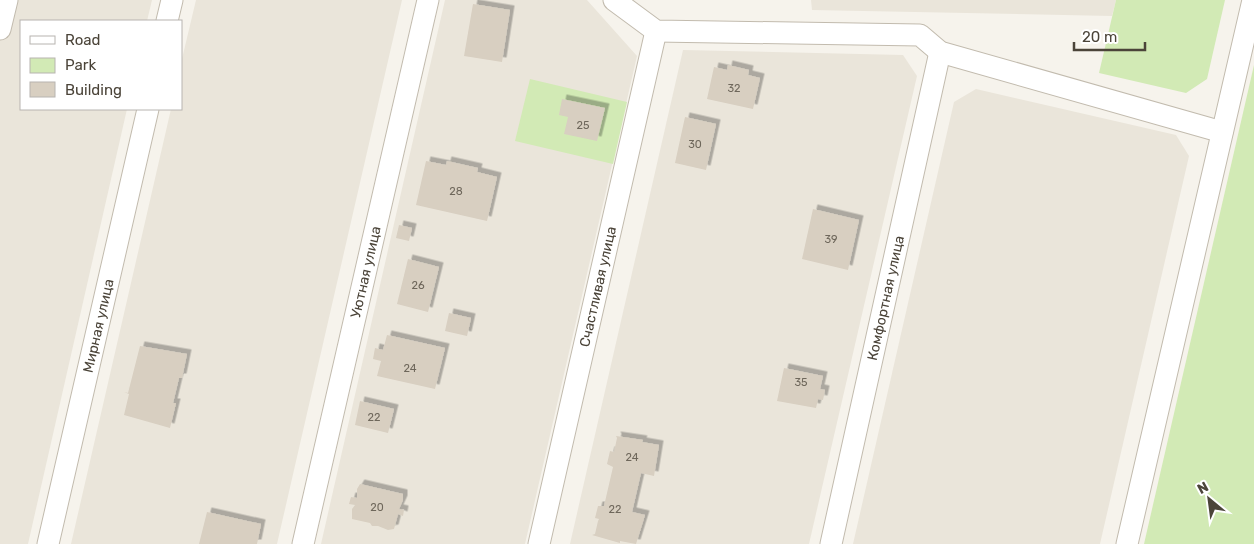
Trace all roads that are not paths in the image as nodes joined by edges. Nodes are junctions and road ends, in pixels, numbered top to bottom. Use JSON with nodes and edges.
{"nodes":[{"id":1,"x":7,"y":0,"type":"edge"},
{"id":2,"x":172,"y":0,"type":"edge"},
{"id":3,"x":428,"y":0,"type":"edge"},
{"id":4,"x":614,"y":0,"type":"edge"},
{"id":5,"x":1253,"y":0,"type":"edge"},
{"id":6,"x":168,"y":20,"type":"edge"},
{"id":7,"x":0,"y":29,"type":"edge"},
{"id":8,"x":656,"y":31,"type":"junction"},
{"id":9,"x":940,"y":52,"type":"junction"},
{"id":10,"x":148,"y":110,"type":"edge"},
{"id":11,"x":1222,"y":132,"type":"junction"},
{"id":12,"x":48,"y":544,"type":"edge"},
{"id":13,"x":303,"y":544,"type":"edge"},
{"id":14,"x":539,"y":544,"type":"edge"},
{"id":15,"x":831,"y":544,"type":"edge"},
{"id":16,"x":1127,"y":544,"type":"edge"}],
"edges":[{"from":1,"to":7,"type":"street"},
{"from":2,"to":6,"type":"street"},
{"from":3,"to":13,"type":"street","name":"Уютная улица"},
{"from":4,"to":8,"type":"street"},
{"from":5,"to":11,"type":"street"},
{"from":8,"to":9,"type":"street"},
{"from":8,"to":14,"type":"street","name":"Счастливая улица"},
{"from":9,"to":11,"type":"street"},
{"from":9,"to":15,"type":"street","name":"Комфортная улица"},
{"from":10,"to":12,"type":"street","name":"Мирная улица"},
{"from":11,"to":16,"type":"street"}]}
